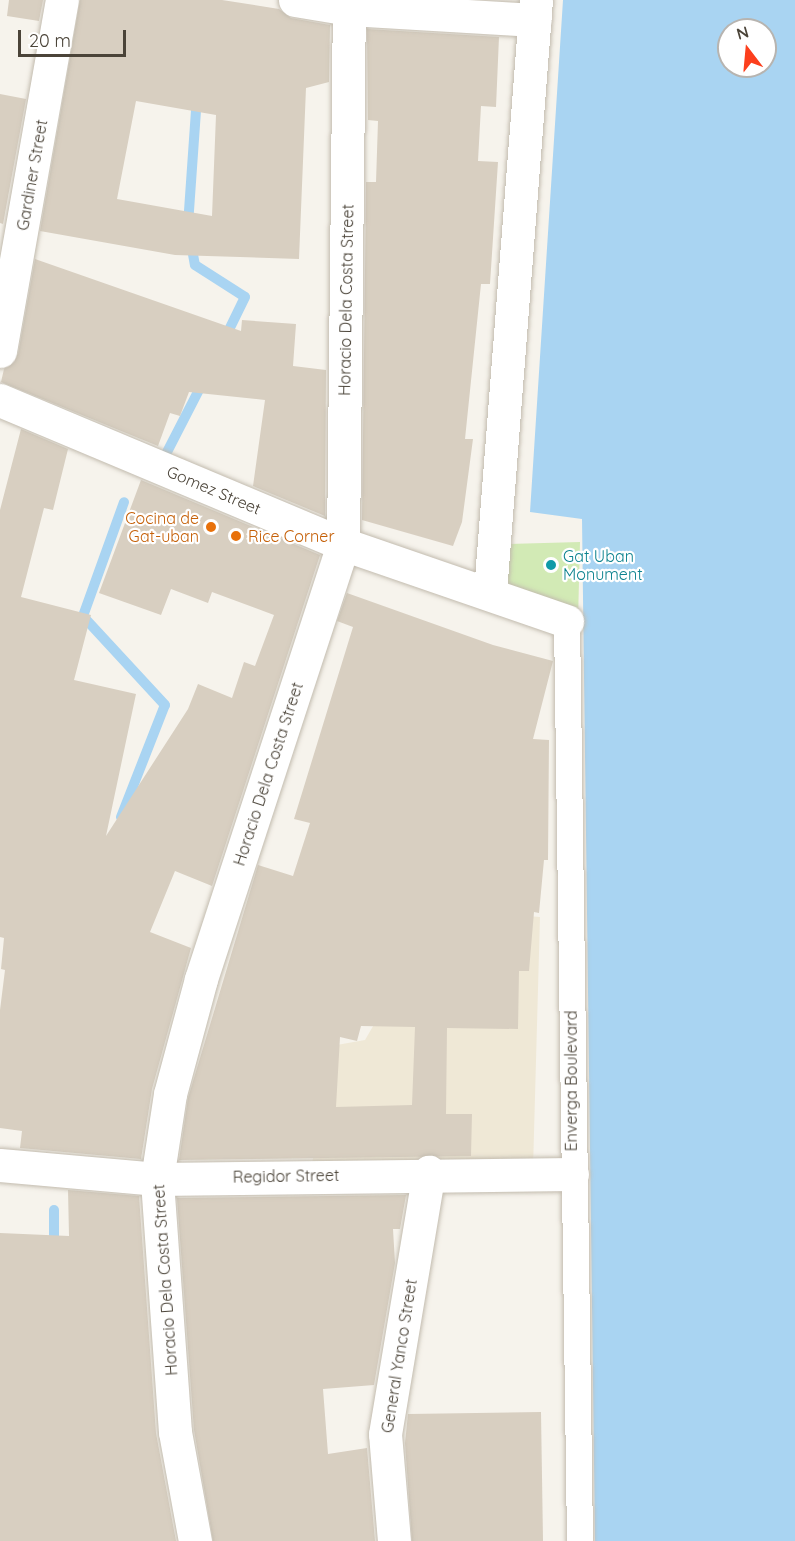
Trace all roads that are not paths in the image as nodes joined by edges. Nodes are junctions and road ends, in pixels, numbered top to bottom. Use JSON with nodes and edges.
{"nodes":[{"id":1,"x":62,"y":0,"type":"edge"},
{"id":2,"x":295,"y":0,"type":"edge"},
{"id":3,"x":349,"y":5,"type":"edge"},
{"id":4,"x":536,"y":10,"type":"edge"},
{"id":5,"x":0,"y":351,"type":"edge"},
{"id":6,"x":0,"y":400,"type":"edge"},
{"id":7,"x":343,"y":544,"type":"junction"},
{"id":8,"x":490,"y":592,"type":"junction"},
{"id":9,"x":567,"y":621,"type":"joint"},
{"id":10,"x":0,"y":1165,"type":"edge"},
{"id":11,"x":429,"y":1172,"type":"junction"},
{"id":12,"x":572,"y":1174,"type":"junction"},
{"id":13,"x":157,"y":1179,"type":"junction"},
{"id":14,"x":195,"y":1541,"type":"edge"},
{"id":15,"x":394,"y":1541,"type":"edge"},
{"id":16,"x":580,"y":1541,"type":"edge"}],
"edges":[{"from":1,"to":5,"type":"street","name":"Gardiner Street"},
{"from":2,"to":3,"type":"street"},
{"from":3,"to":4,"type":"street"},
{"from":3,"to":7,"type":"street","name":"Horacio Dela Costa Street"},
{"from":4,"to":8,"type":"street"},
{"from":6,"to":7,"type":"street","name":"Gomez Street"},
{"from":7,"to":8,"type":"street","name":"Gomez Street"},
{"from":7,"to":13,"type":"street","name":"Horacio Dela Costa Street"},
{"from":8,"to":9,"type":"street","name":"Gomez Street"},
{"from":9,"to":12,"type":"street","name":"Enverga Boulevard"},
{"from":10,"to":13,"type":"street","name":"Regidor Street"},
{"from":11,"to":12,"type":"street","name":"Regidor Street"},
{"from":11,"to":13,"type":"street","name":"Regidor Street"},
{"from":11,"to":15,"type":"street","name":"General Yanco Street"},
{"from":12,"to":16,"type":"street","name":"Enverga Boulevard"},
{"from":13,"to":14,"type":"street","name":"Horacio Dela Costa Street"}]}
